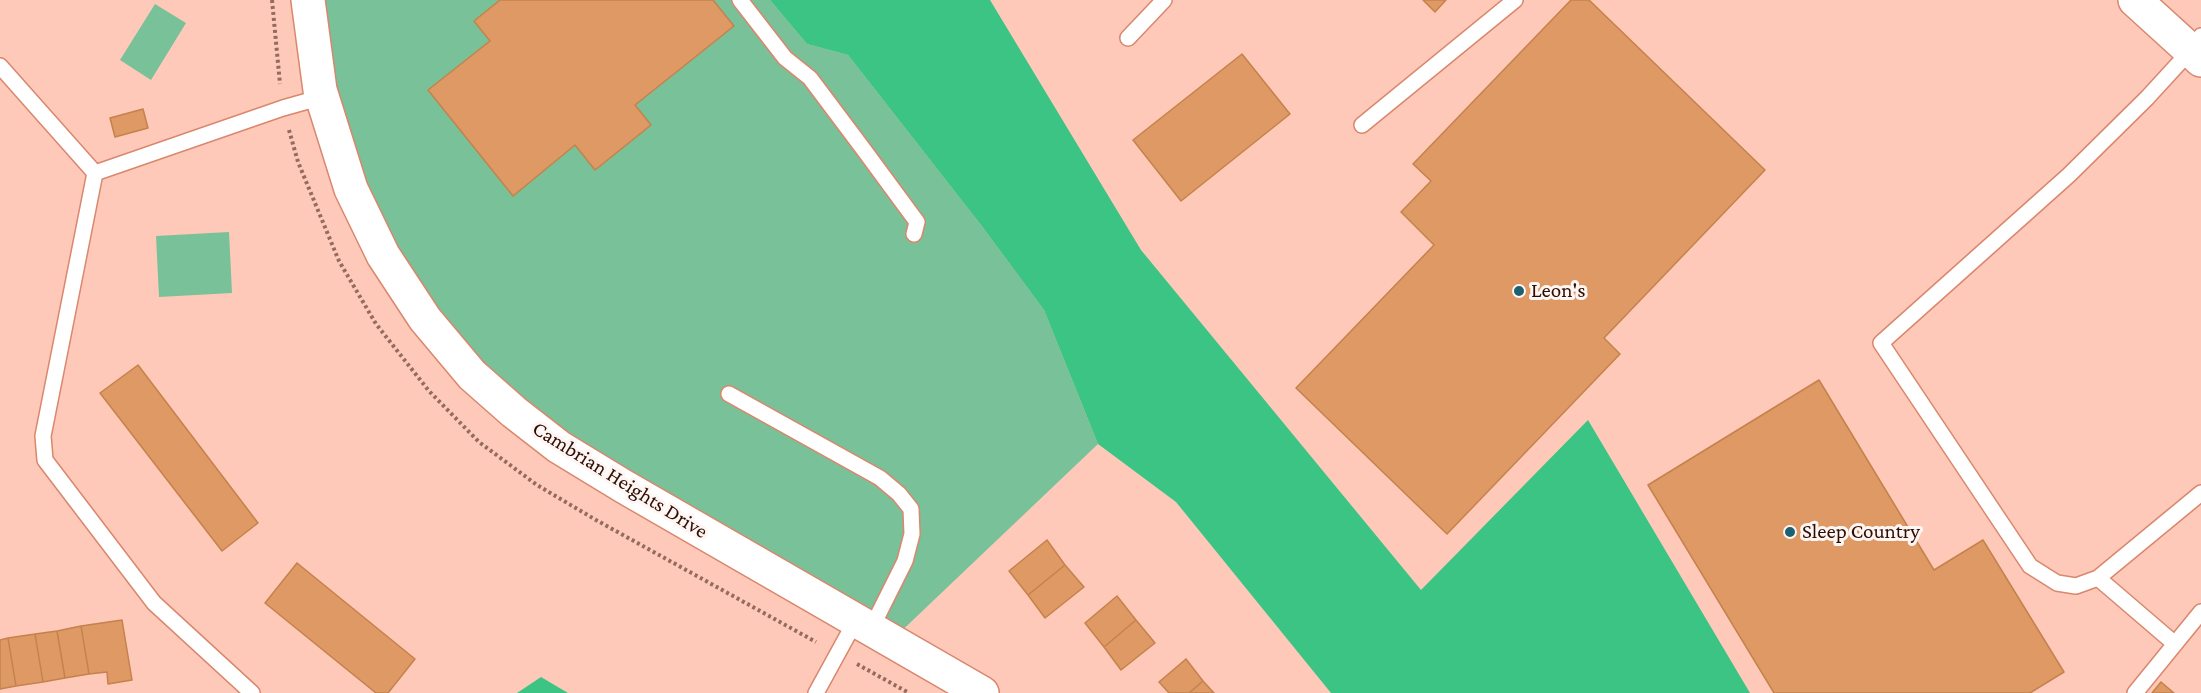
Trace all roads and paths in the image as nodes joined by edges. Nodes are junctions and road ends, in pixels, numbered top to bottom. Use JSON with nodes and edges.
{"nodes":[{"id":1,"x":308,"y":0,"type":"edge"},
{"id":2,"x":740,"y":0,"type":"edge"},
{"id":3,"x":1164,"y":0,"type":"edge"},
{"id":4,"x":1515,"y":0,"type":"edge"},
{"id":5,"x":2135,"y":0,"type":"edge"},
{"id":6,"x":1128,"y":38,"type":"dead end"},
{"id":7,"x":2198,"y":49,"type":"edge"},
{"id":8,"x":0,"y":66,"type":"edge"},
{"id":9,"x":322,"y":97,"type":"junction"},
{"id":10,"x":1362,"y":125,"type":"dead end"},
{"id":11,"x":95,"y":173,"type":"junction"},
{"id":12,"x":914,"y":234,"type":"dead end"},
{"id":13,"x":729,"y":394,"type":"dead end"},
{"id":14,"x":2201,"y":493,"type":"edge"},
{"id":15,"x":2098,"y":578,"type":"junction"},
{"id":16,"x":2201,"y":612,"type":"edge"},
{"id":17,"x":864,"y":625,"type":"junction"},
{"id":18,"x":2175,"y":644,"type":"junction"},
{"id":19,"x":252,"y":693,"type":"edge"},
{"id":20,"x":816,"y":693,"type":"edge"},
{"id":21,"x":982,"y":693,"type":"edge"},
{"id":22,"x":2135,"y":693,"type":"edge"}],
"edges":[{"from":1,"to":9,"type":"street","name":"Cambrian Heights Drive"},
{"from":2,"to":12,"type":"lane"},
{"from":3,"to":6,"type":"lane"},
{"from":4,"to":10,"type":"lane"},
{"from":5,"to":7,"type":"street"},
{"from":7,"to":15,"type":"lane"},
{"from":8,"to":11,"type":"lane"},
{"from":9,"to":11,"type":"lane"},
{"from":9,"to":17,"type":"street","name":"Cambrian Heights Drive"},
{"from":11,"to":19,"type":"lane"},
{"from":13,"to":17,"type":"lane"},
{"from":14,"to":15,"type":"lane"},
{"from":15,"to":18,"type":"lane"},
{"from":16,"to":18,"type":"lane"},
{"from":17,"to":20,"type":"lane"},
{"from":17,"to":21,"type":"street","name":"Cambrian Heights Drive"},
{"from":18,"to":22,"type":"lane"}]}
